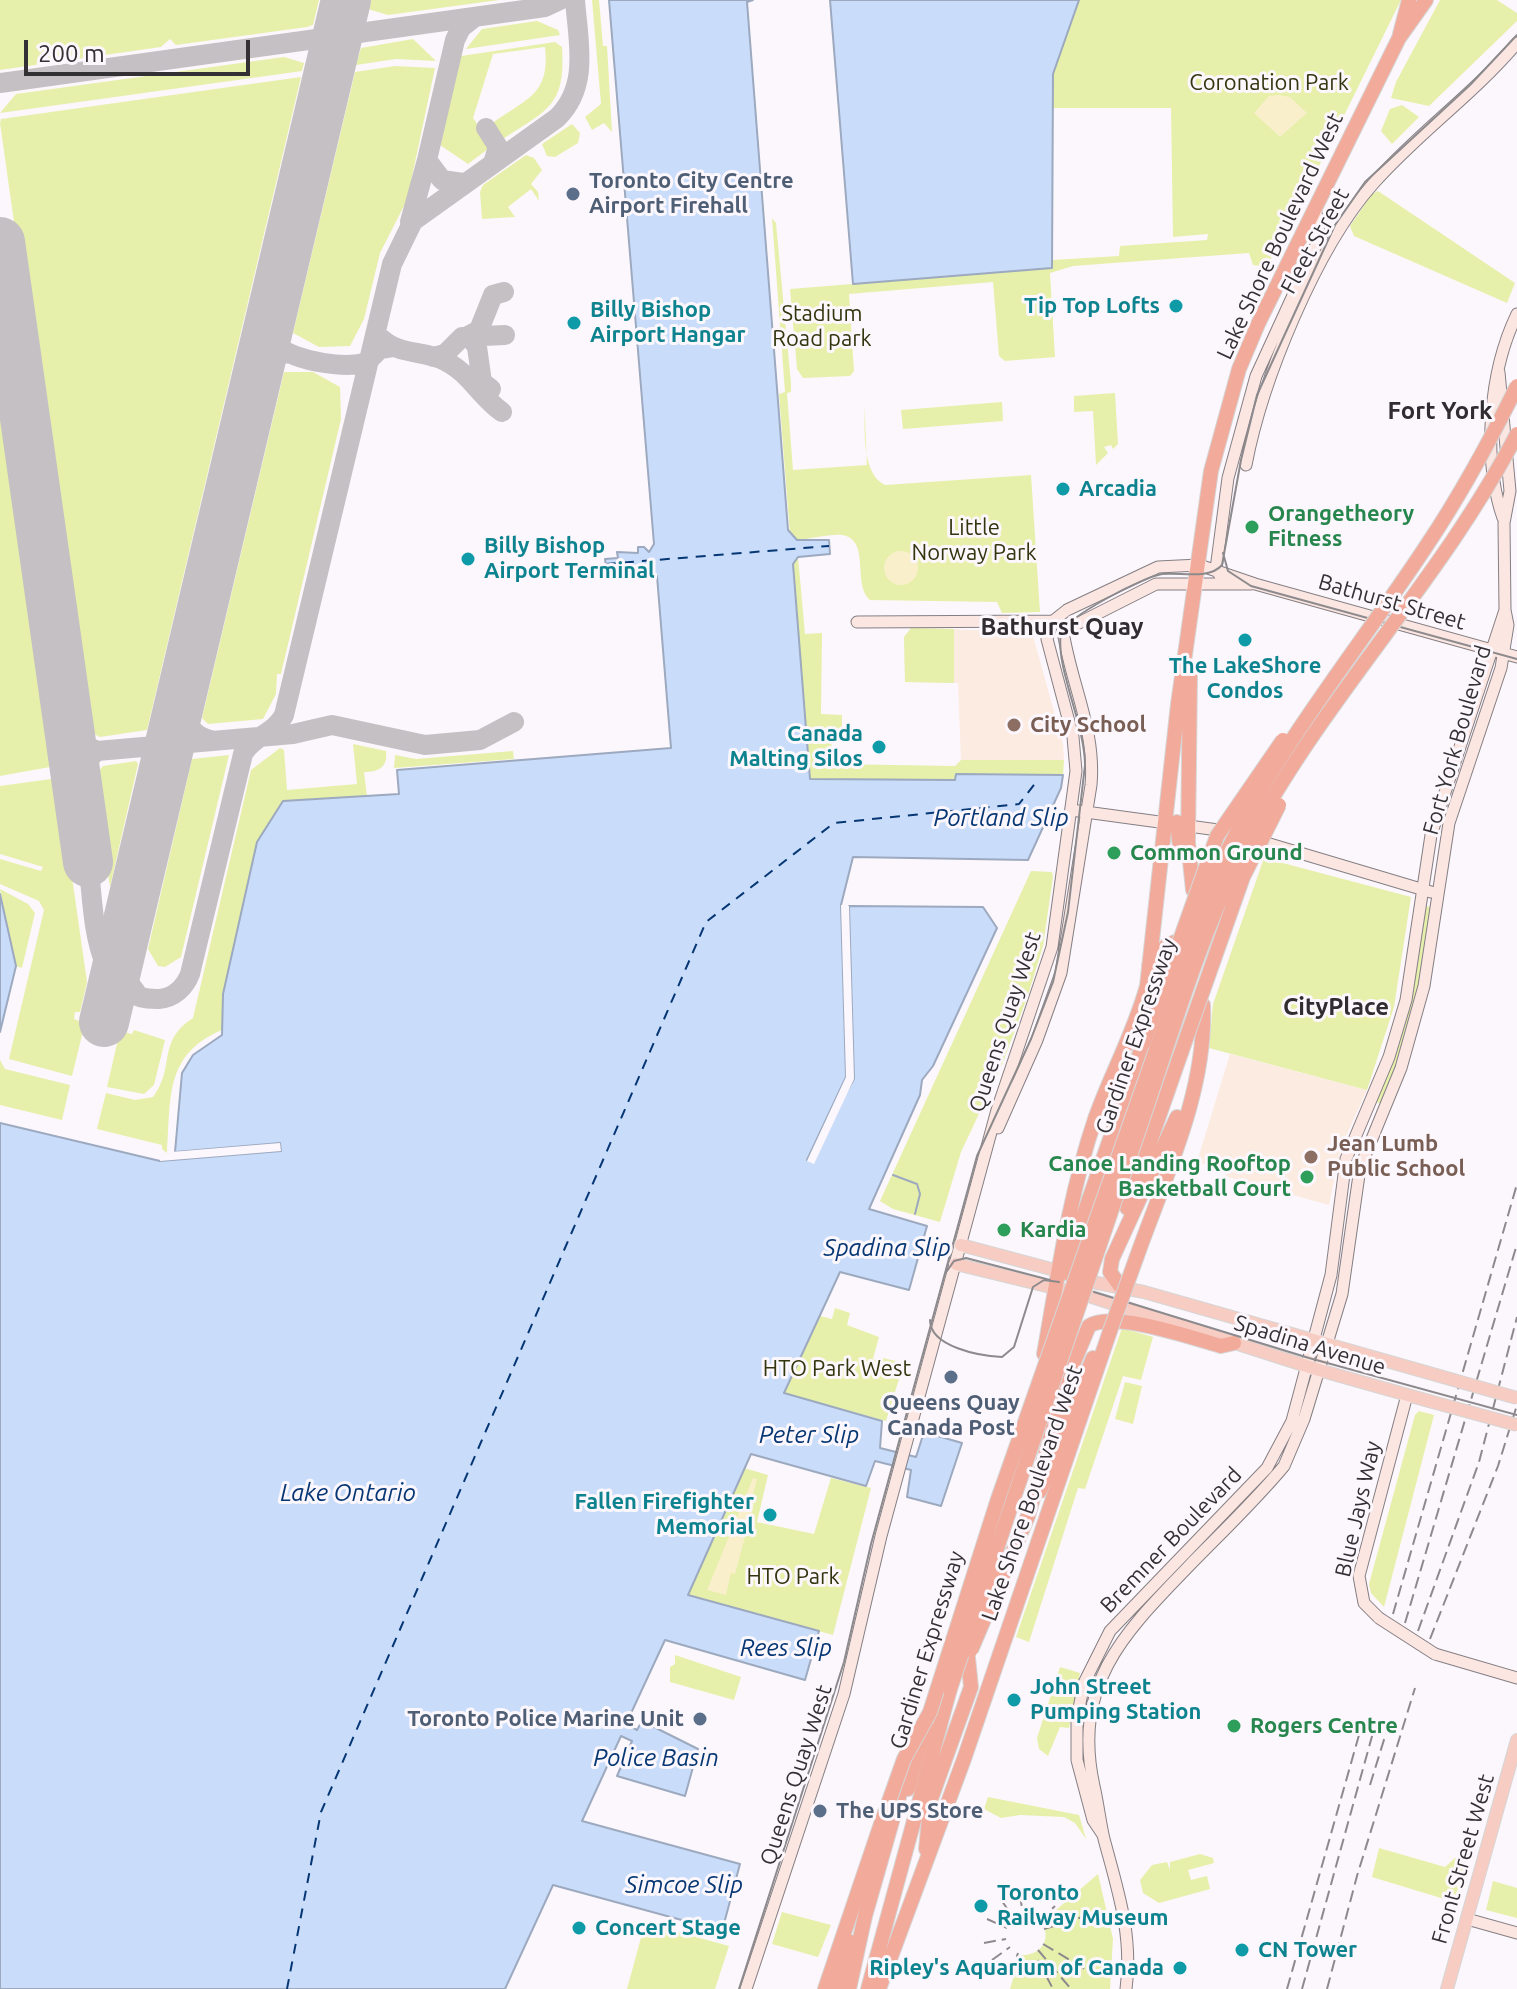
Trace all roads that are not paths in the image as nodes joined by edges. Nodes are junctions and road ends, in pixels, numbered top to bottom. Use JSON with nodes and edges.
{"nodes":[{"id":1,"x":1409,"y":0,"type":"edge"},
{"id":2,"x":1426,"y":0,"type":"edge"},
{"id":3,"x":1399,"y":38,"type":"junction"},
{"id":4,"x":1517,"y":43,"type":"edge"},
{"id":5,"x":1315,"y":209,"type":"junction"},
{"id":6,"x":1517,"y":314,"type":"edge"},
{"id":7,"x":1517,"y":386,"type":"edge"},
{"id":8,"x":1517,"y":434,"type":"edge"},
{"id":9,"x":1246,"y":465,"type":"dead end"},
{"id":10,"x":1199,"y":565,"type":"junction"},
{"id":11,"x":1216,"y":568,"type":"junction"},
{"id":12,"x":1197,"y":583,"type":"junction"},
{"id":13,"x":1225,"y":584,"type":"junction"},
{"id":14,"x":1255,"y":584,"type":"junction"},
{"id":15,"x":1505,"y":610,"type":"junction"},
{"id":16,"x":1053,"y":621,"type":"junction"},
{"id":17,"x":857,"y":622,"type":"dead end"},
{"id":18,"x":1063,"y":631,"type":"junction"},
{"id":19,"x":1189,"y":648,"type":"junction"},
{"id":20,"x":1491,"y":650,"type":"junction"},
{"id":21,"x":1504,"y":654,"type":"junction"},
{"id":22,"x":1517,"y":657,"type":"edge"},
{"id":23,"x":1329,"y":684,"type":"junction"},
{"id":24,"x":1325,"y":720,"type":"junction"},
{"id":25,"x":1071,"y":810,"type":"junction"},
{"id":26,"x":1087,"y":812,"type":"junction"},
{"id":27,"x":1177,"y":822,"type":"junction"},
{"id":28,"x":1218,"y":830,"type":"dead end"},
{"id":29,"x":1263,"y":842,"type":"dead end"},
{"id":30,"x":1193,"y":890,"type":"dead end"},
{"id":31,"x":1424,"y":890,"type":"junction"},
{"id":32,"x":1440,"y":895,"type":"junction"},
{"id":33,"x":1175,"y":942,"type":"dead end"},
{"id":34,"x":1149,"y":965,"type":"junction"},
{"id":35,"x":1203,"y":1005,"type":"dead end"},
{"id":36,"x":1193,"y":1089,"type":"junction"},
{"id":37,"x":986,"y":1153,"type":"junction"},
{"id":38,"x":1121,"y":1236,"type":"junction"},
{"id":39,"x":961,"y":1245,"type":"junction"},
{"id":40,"x":956,"y":1264,"type":"junction"},
{"id":41,"x":1063,"y":1272,"type":"junction"},
{"id":42,"x":1097,"y":1283,"type":"dead end"},
{"id":43,"x":1120,"y":1286,"type":"junction"},
{"id":44,"x":1059,"y":1290,"type":"junction"},
{"id":45,"x":1092,"y":1297,"type":"dead end"},
{"id":46,"x":1110,"y":1331,"type":"junction"},
{"id":47,"x":1313,"y":1340,"type":"junction"},
{"id":48,"x":1234,"y":1343,"type":"junction"},
{"id":49,"x":1328,"y":1344,"type":"junction"},
{"id":50,"x":1312,"y":1368,"type":"junction"},
{"id":51,"x":1407,"y":1395,"type":"junction"},
{"id":52,"x":1517,"y":1398,"type":"edge"},
{"id":53,"x":1517,"y":1425,"type":"edge"},
{"id":54,"x":1028,"y":1516,"type":"junction"},
{"id":55,"x":963,"y":1622,"type":"junction"},
{"id":56,"x":1517,"y":1678,"type":"edge"},
{"id":57,"x":950,"y":1689,"type":"junction"},
{"id":58,"x":930,"y":1712,"type":"junction"},
{"id":59,"x":1517,"y":1740,"type":"edge"},
{"id":60,"x":898,"y":1798,"type":"junction"},
{"id":61,"x":922,"y":1878,"type":"junction"},
{"id":62,"x":1467,"y":1919,"type":"junction"},
{"id":63,"x":884,"y":1927,"type":"junction"},
{"id":64,"x":1517,"y":1933,"type":"edge"},
{"id":65,"x":746,"y":1989,"type":"edge"},
{"id":66,"x":825,"y":1989,"type":"edge"},
{"id":67,"x":838,"y":1989,"type":"edge"},
{"id":68,"x":849,"y":1989,"type":"edge"},
{"id":69,"x":856,"y":1989,"type":"edge"},
{"id":70,"x":868,"y":1989,"type":"edge"},
{"id":71,"x":878,"y":1989,"type":"edge"},
{"id":72,"x":1126,"y":1989,"type":"edge"},
{"id":73,"x":1447,"y":1989,"type":"edge"}],
"edges":[{"from":1,"to":3,"type":"highway","name":"Lake Shore Boulevard West"},
{"from":2,"to":3,"type":"highway","name":"Lake Shore Boulevard West"},
{"from":3,"to":5,"type":"highway","name":"Lake Shore Boulevard West"},
{"from":4,"to":9,"type":"street","name":"Fleet Street"},
{"from":5,"to":10,"type":"highway","name":"Lake Shore Boulevard West"},
{"from":5,"to":11,"type":"street","name":"Fleet Street"},
{"from":6,"to":15,"type":"street","name":"Fort York Boulevard"},
{"from":7,"to":23,"type":"highway","name":"Gardiner Expressway","bridge":true},
{"from":8,"to":24,"type":"highway","name":"Gardiner Expressway","bridge":true},
{"from":10,"to":11,"type":"street","name":"Bathurst Street"},
{"from":10,"to":12,"type":"highway","name":"Lake Shore Boulevard West"},
{"from":10,"to":16,"type":"street","name":"Bathurst Street"},
{"from":11,"to":13,"type":"street"},
{"from":11,"to":14,"type":"street","name":"Bathurst Street"},
{"from":12,"to":13,"type":"street","name":"Bathurst Street"},
{"from":12,"to":18,"type":"street","name":"Bathurst Street"},
{"from":12,"to":19,"type":"highway","name":"Lake Shore Boulevard West"},
{"from":13,"to":14,"type":"street","name":"Bathurst Street"},
{"from":14,"to":20,"type":"street","name":"Bathurst Street"},
{"from":15,"to":20,"type":"street","name":"Fort York Boulevard"},
{"from":15,"to":21,"type":"street","name":"Fort York Boulevard"},
{"from":16,"to":17,"type":"street"},
{"from":16,"to":18,"type":"street"},
{"from":16,"to":25,"type":"street","name":"Queens Quay West"},
{"from":18,"to":26,"type":"street","name":"Queens Quay West"},
{"from":19,"to":27,"type":"highway","name":"Lake Shore Boulevard West"},
{"from":19,"to":27,"type":"highway","name":"Lake Shore Boulevard West"},
{"from":20,"to":21,"type":"street","name":"Bathurst Street"},
{"from":20,"to":31,"type":"street","name":"Fort York Boulevard"},
{"from":21,"to":22,"type":"street","name":"Bathurst Street"},
{"from":21,"to":32,"type":"street","name":"Fort York Boulevard"},
{"from":23,"to":41,"type":"highway","bridge":true},
{"from":23,"to":58,"type":"highway","name":"Gardiner Expressway","bridge":true},
{"from":24,"to":38,"type":"highway","bridge":true},
{"from":24,"to":57,"type":"highway","name":"Gardiner Expressway","bridge":true},
{"from":25,"to":26,"type":"street"},
{"from":25,"to":37,"type":"street","name":"Queens Quay West"},
{"from":26,"to":27,"type":"street"},
{"from":26,"to":37,"type":"street","name":"Queens Quay West"},
{"from":27,"to":28,"type":"street"},
{"from":27,"to":30,"type":"highway","name":"Lake Shore Boulevard West"},
{"from":27,"to":34,"type":"highway","name":"Lake Shore Boulevard West"},
{"from":29,"to":31,"type":"street"},
{"from":31,"to":32,"type":"street"},
{"from":31,"to":47,"type":"street","name":"Fort York Boulevard"},
{"from":32,"to":49,"type":"street","name":"Fort York Boulevard"},
{"from":33,"to":34,"type":"highway"},
{"from":34,"to":41,"type":"highway","name":"Lake Shore Boulevard West"},
{"from":35,"to":36,"type":"highway","name":"Lake Shore Boulevard West"},
{"from":36,"to":38,"type":"highway"},
{"from":36,"to":46,"type":"highway","name":"Lake Shore Boulevard West","bridge":true},
{"from":37,"to":39,"type":"street","name":"Queens Quay West"},
{"from":38,"to":43,"type":"highway"},
{"from":39,"to":40,"type":"street","name":"Queens Quay West"},
{"from":39,"to":41,"type":"main road"},
{"from":40,"to":44,"type":"main road"},
{"from":40,"to":65,"type":"street","name":"Queens Quay West"},
{"from":41,"to":44,"type":"highway","name":"Lake Shore Boulevard West"},
{"from":42,"to":43,"type":"main road","name":"Spadina Avenue"},
{"from":43,"to":47,"type":"main road","name":"Spadina Avenue"},
{"from":44,"to":55,"type":"highway","name":"Lake Shore Boulevard West"},
{"from":45,"to":48,"type":"main road","name":"Spadina Avenue"},
{"from":46,"to":54,"type":"highway"},
{"from":46,"to":61,"type":"highway","name":"Lake Shore Boulevard West"},
{"from":47,"to":49,"type":"main road","name":"Spadina Avenue"},
{"from":47,"to":50,"type":"street","name":"Fort York Boulevard"},
{"from":48,"to":50,"type":"main road","name":"Spadina Avenue"},
{"from":48,"to":54,"type":"highway"},
{"from":49,"to":50,"type":"street","name":"Fort York Boulevard"},
{"from":49,"to":52,"type":"main road","name":"Spadina Avenue","bridge":true},
{"from":50,"to":51,"type":"main road","name":"Spadina Avenue"},
{"from":50,"to":72,"type":"street","name":"Bremner Boulevard"},
{"from":51,"to":53,"type":"main road","name":"Spadina Avenue","bridge":true},
{"from":51,"to":56,"type":"street","name":"Blue Jays Way","bridge":true},
{"from":54,"to":57,"type":"highway","bridge":true},
{"from":55,"to":60,"type":"highway","name":"Lake Shore Boulevard West"},
{"from":55,"to":61,"type":"highway"},
{"from":57,"to":63,"type":"highway","name":"Gardiner Expressway"},
{"from":58,"to":66,"type":"highway","bridge":true},
{"from":58,"to":69,"type":"highway","name":"Gardiner Expressway","bridge":true},
{"from":59,"to":62,"type":"main road","name":"Front Street West"},
{"from":60,"to":67,"type":"highway"},
{"from":60,"to":68,"type":"highway","name":"Lake Shore Boulevard West"},
{"from":61,"to":71,"type":"highway","name":"Lake Shore Boulevard West"},
{"from":62,"to":64,"type":"street"},
{"from":62,"to":73,"type":"main road","name":"Front Street West"},
{"from":63,"to":70,"type":"highway","name":"Gardiner Expressway"},
{"from":63,"to":71,"type":"highway"}]}
